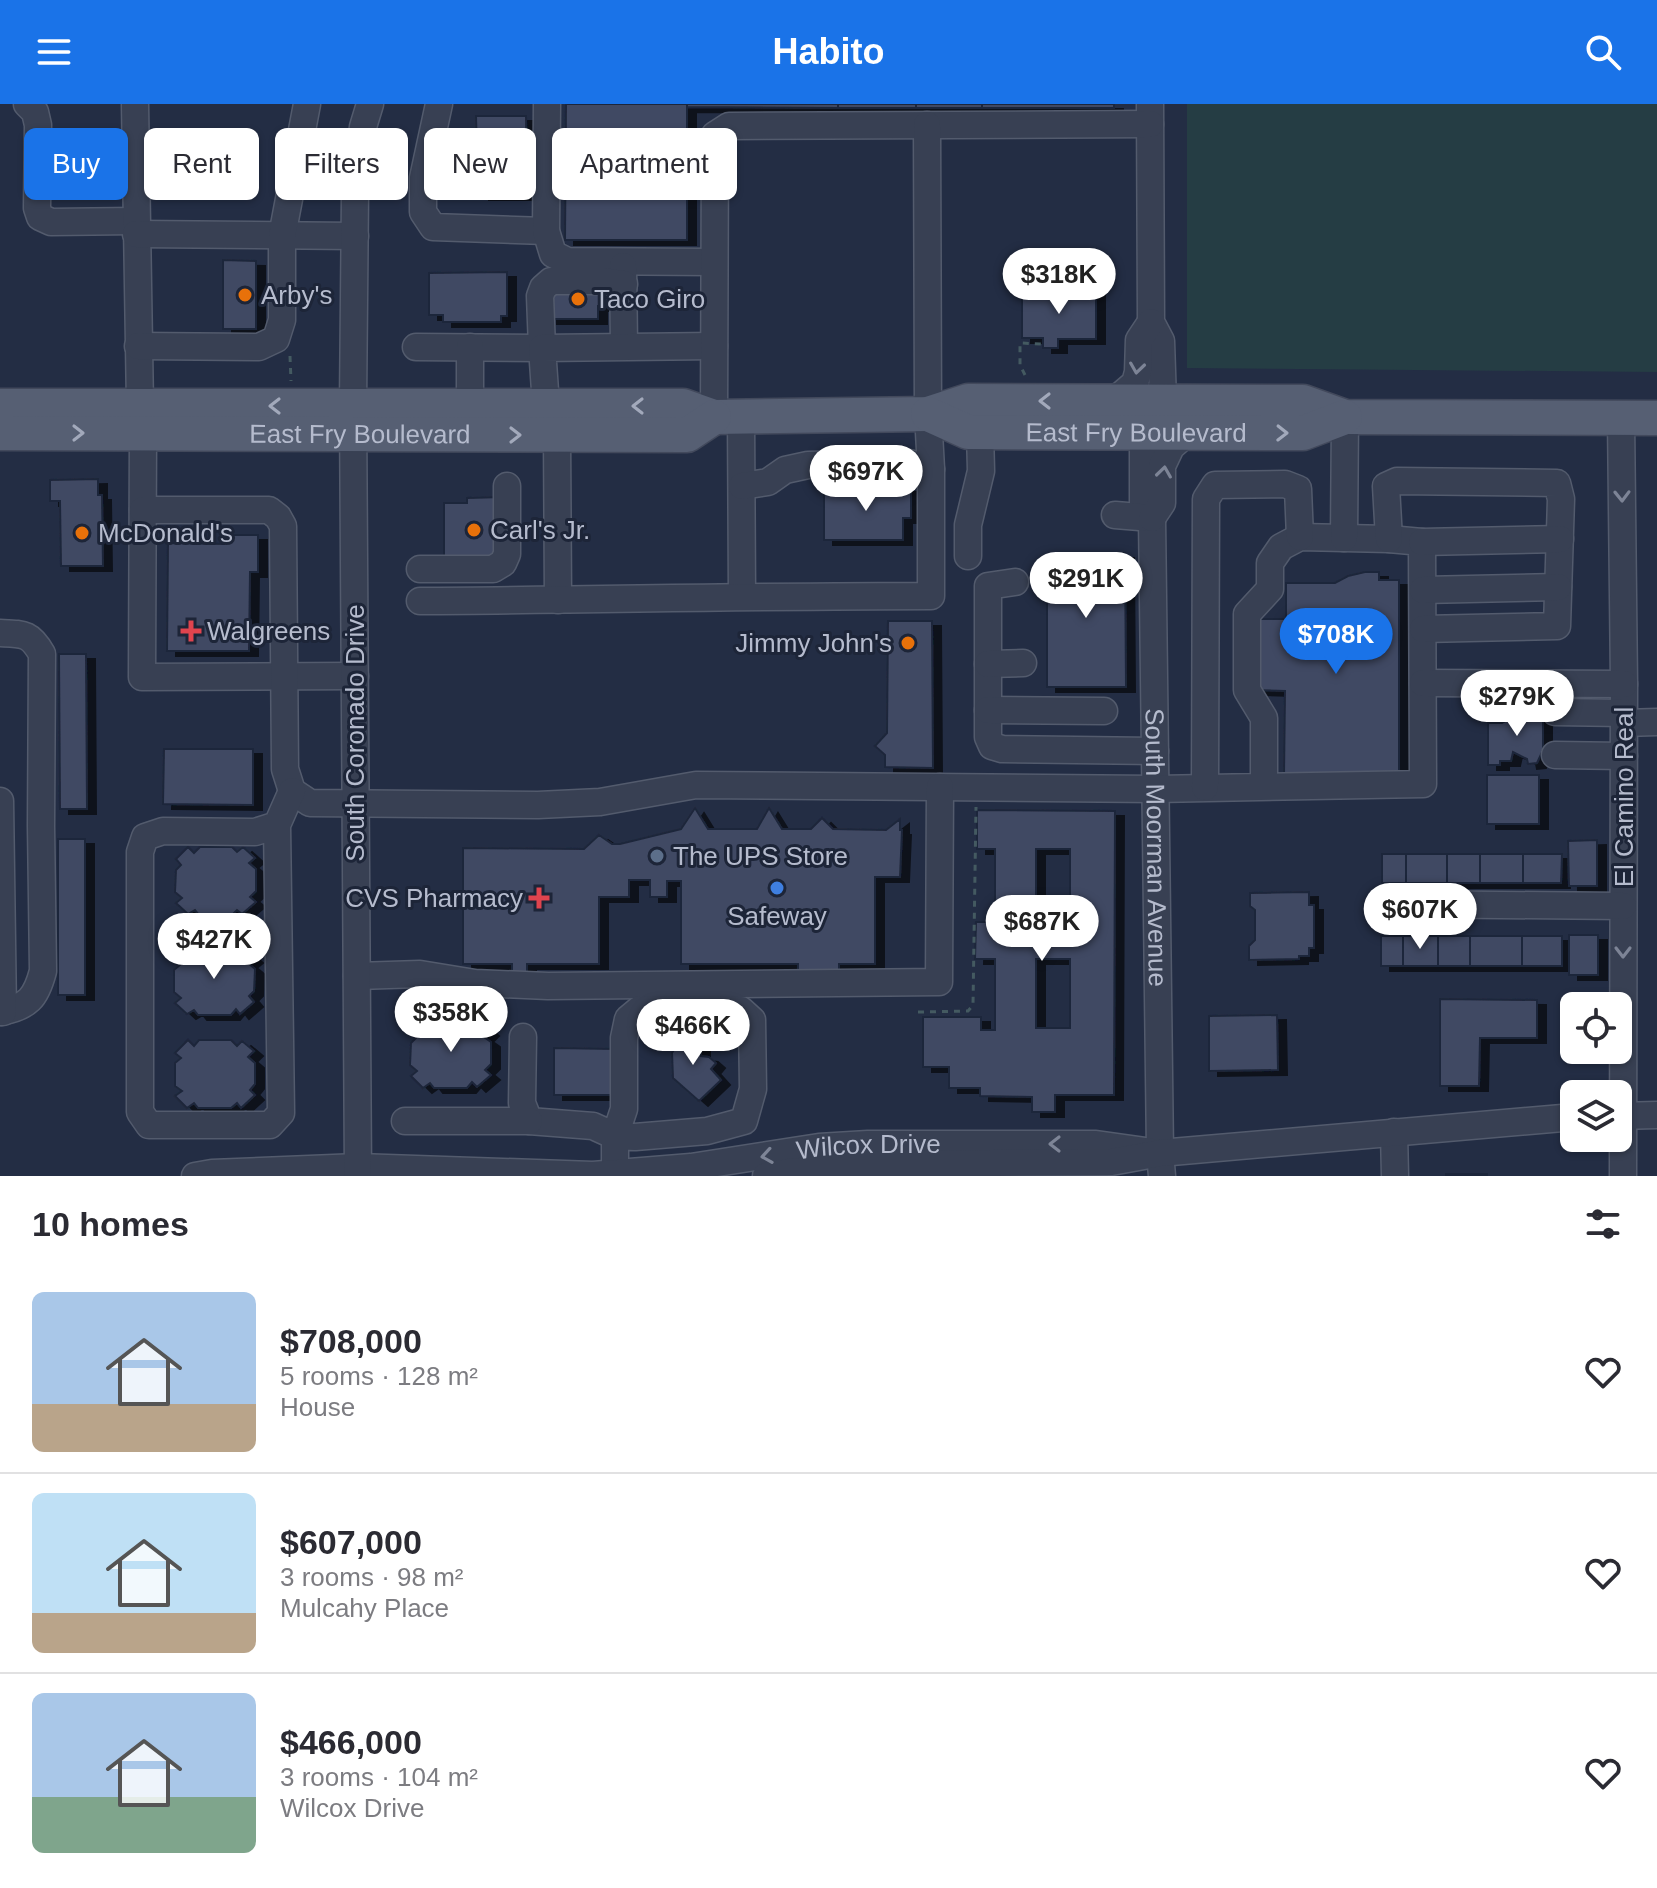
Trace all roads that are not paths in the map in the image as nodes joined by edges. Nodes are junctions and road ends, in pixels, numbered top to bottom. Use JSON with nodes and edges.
{"nodes":[{"id":1,"x":27,"y":104,"type":"edge"},
{"id":2,"x":135,"y":104,"type":"edge"},
{"id":3,"x":307,"y":104,"type":"edge"},
{"id":4,"x":370,"y":104,"type":"edge"},
{"id":5,"x":439,"y":104,"type":"edge"},
{"id":6,"x":547,"y":104,"type":"edge"},
{"id":7,"x":1150,"y":114,"type":"edge"},
{"id":8,"x":927,"y":125,"type":"junction"},
{"id":9,"x":135,"y":228,"type":"junction"},
{"id":10,"x":546,"y":231,"type":"junction"},
{"id":11,"x":282,"y":236,"type":"junction"},
{"id":12,"x":355,"y":236,"type":"junction"},
{"id":13,"x":714,"y":262,"type":"junction"},
{"id":14,"x":623,"y":273,"type":"junction"},
{"id":15,"x":1151,"y":322,"type":"junction"},
{"id":16,"x":138,"y":346,"type":"junction"},
{"id":17,"x":624,"y":346,"type":"junction"},
{"id":18,"x":714,"y":346,"type":"junction"},
{"id":19,"x":416,"y":347,"type":"dead end"},
{"id":20,"x":470,"y":347,"type":"junction"},
{"id":21,"x":542,"y":348,"type":"junction"},
{"id":22,"x":1107,"y":401,"type":"junction"},
{"id":23,"x":1163,"y":401,"type":"junction"},
{"id":24,"x":0,"y":406,"type":"edge"},
{"id":25,"x":470,"y":406,"type":"junction"},
{"id":26,"x":928,"y":414,"type":"junction"},
{"id":27,"x":728,"y":416,"type":"junction"},
{"id":28,"x":1345,"y":417,"type":"junction"},
{"id":29,"x":1621,"y":418,"type":"junction"},
{"id":30,"x":1657,"y":418,"type":"edge"},
{"id":31,"x":141,"y":420,"type":"junction"},
{"id":32,"x":353,"y":420,"type":"junction"},
{"id":33,"x":552,"y":420,"type":"junction"},
{"id":34,"x":980,"y":432,"type":"junction"},
{"id":35,"x":1143,"y":432,"type":"junction"},
{"id":36,"x":1188,"y":432,"type":"junction"},
{"id":37,"x":0,"y":433,"type":"edge"},
{"id":38,"x":931,"y":469,"type":"junction"},
{"id":39,"x":507,"y":486,"type":"dead end"},
{"id":40,"x":742,"y":486,"type":"junction"},
{"id":41,"x":143,"y":510,"type":"junction"},
{"id":42,"x":1115,"y":515,"type":"dead end"},
{"id":43,"x":1152,"y":518,"type":"junction"},
{"id":44,"x":1300,"y":537,"type":"junction"},
{"id":45,"x":1344,"y":538,"type":"junction"},
{"id":46,"x":1389,"y":539,"type":"junction"},
{"id":47,"x":1560,"y":539,"type":"junction"},
{"id":48,"x":1422,"y":542,"type":"junction"},
{"id":49,"x":968,"y":556,"type":"dead end"},
{"id":50,"x":420,"y":569,"type":"dead end"},
{"id":51,"x":1015,"y":582,"type":"dead end"},
{"id":52,"x":1558,"y":587,"type":"junction"},
{"id":53,"x":1423,"y":590,"type":"junction"},
{"id":54,"x":742,"y":596,"type":"junction"},
{"id":55,"x":558,"y":600,"type":"junction"},
{"id":56,"x":420,"y":601,"type":"dead end"},
{"id":57,"x":1423,"y":629,"type":"junction"},
{"id":58,"x":0,"y":633,"type":"edge"},
{"id":59,"x":1023,"y":663,"type":"dead end"},
{"id":60,"x":988,"y":664,"type":"junction"},
{"id":61,"x":285,"y":676,"type":"junction"},
{"id":62,"x":355,"y":676,"type":"junction"},
{"id":63,"x":1423,"y":683,"type":"junction"},
{"id":64,"x":1624,"y":684,"type":"junction"},
{"id":65,"x":988,"y":710,"type":"junction"},
{"id":66,"x":1104,"y":711,"type":"dead end"},
{"id":67,"x":1555,"y":712,"type":"dead end"},
{"id":68,"x":1624,"y":718,"type":"junction"},
{"id":69,"x":1657,"y":722,"type":"edge"},
{"id":70,"x":1155,"y":751,"type":"junction"},
{"id":71,"x":1555,"y":755,"type":"dead end"},
{"id":72,"x":1624,"y":756,"type":"junction"},
{"id":73,"x":1264,"y":786,"type":"junction"},
{"id":74,"x":940,"y":787,"type":"junction"},
{"id":75,"x":1205,"y":787,"type":"junction"},
{"id":76,"x":1156,"y":789,"type":"junction"},
{"id":77,"x":292,"y":791,"type":"junction"},
{"id":78,"x":0,"y":801,"type":"edge"},
{"id":79,"x":356,"y":802,"type":"junction"},
{"id":80,"x":277,"y":825,"type":"junction"},
{"id":81,"x":0,"y":826,"type":"edge"},
{"id":82,"x":41,"y":826,"type":"junction"},
{"id":83,"x":1398,"y":904,"type":"dead end"},
{"id":84,"x":1623,"y":906,"type":"junction"},
{"id":85,"x":357,"y":976,"type":"junction"},
{"id":86,"x":2,"y":1012,"type":"edge"},
{"id":87,"x":523,"y":1037,"type":"dead end"},
{"id":88,"x":1621,"y":1080,"type":"edge"},
{"id":89,"x":1657,"y":1115,"type":"edge"},
{"id":90,"x":1632,"y":1116,"type":"edge"},
{"id":91,"x":1560,"y":1118,"type":"edge"},
{"id":92,"x":405,"y":1121,"type":"dead end"},
{"id":93,"x":529,"y":1121,"type":"junction"},
{"id":94,"x":1394,"y":1132,"type":"junction"},
{"id":95,"x":615,"y":1136,"type":"junction"},
{"id":96,"x":1622,"y":1152,"type":"edge"},
{"id":97,"x":854,"y":1162,"type":"edge"},
{"id":98,"x":1161,"y":1165,"type":"edge"},
{"id":99,"x":358,"y":1172,"type":"edge"},
{"id":100,"x":615,"y":1173,"type":"junction"},
{"id":101,"x":195,"y":1176,"type":"edge"},
{"id":102,"x":766,"y":1176,"type":"edge"},
{"id":103,"x":1395,"y":1176,"type":"edge"},
{"id":104,"x":1623,"y":1176,"type":"edge"}],
"edges":[{"from":1,"to":9,"type":"street"},
{"from":2,"to":9,"type":"street"},
{"from":3,"to":11,"type":"street"},
{"from":4,"to":12,"type":"street","name":"South Coronado Drive"},
{"from":5,"to":10,"type":"street"},
{"from":6,"to":10,"type":"street"},
{"from":7,"to":8,"type":"street"},
{"from":7,"to":15,"type":"street"},
{"from":8,"to":13,"type":"street"},
{"from":8,"to":26,"type":"street"},
{"from":9,"to":11,"type":"street"},
{"from":9,"to":16,"type":"street"},
{"from":10,"to":14,"type":"street"},
{"from":11,"to":12,"type":"street"},
{"from":11,"to":16,"type":"street"},
{"from":12,"to":32,"type":"street","name":"South Coronado Drive"},
{"from":13,"to":14,"type":"street"},
{"from":13,"to":18,"type":"street"},
{"from":14,"to":17,"type":"street"},
{"from":14,"to":21,"type":"street"},
{"from":15,"to":22,"type":"street","one_way":true},
{"from":15,"to":23,"type":"street"},
{"from":16,"to":31,"type":"street"},
{"from":17,"to":18,"type":"street"},
{"from":17,"to":21,"type":"street"},
{"from":18,"to":27,"type":"street"},
{"from":19,"to":20,"type":"street"},
{"from":20,"to":21,"type":"street"},
{"from":20,"to":25,"type":"street"},
{"from":21,"to":33,"type":"street"},
{"from":22,"to":23,"type":"main road","name":"East Fry Boulevard"},
{"from":22,"to":26,"type":"main road","name":"East Fry Boulevard","one_way":true},
{"from":23,"to":28,"type":"main road","name":"East Fry Boulevard"},
{"from":24,"to":31,"type":"main road","name":"East Fry Boulevard"},
{"from":25,"to":32,"type":"main road","name":"East Fry Boulevard"},
{"from":25,"to":33,"type":"main road","name":"East Fry Boulevard"},
{"from":26,"to":27,"type":"main road","name":"East Fry Boulevard"},
{"from":26,"to":34,"type":"main road","name":"East Fry Boulevard"},
{"from":26,"to":38,"type":"street"},
{"from":27,"to":33,"type":"main road","name":"East Fry Boulevard"},
{"from":27,"to":40,"type":"street"},
{"from":28,"to":29,"type":"main road","name":"East Fry Boulevard"},
{"from":36,"to":28,"type":"main road","name":"East Fry Boulevard","one_way":true},
{"from":28,"to":45,"type":"street"},
{"from":29,"to":30,"type":"main road","name":"East Fry Boulevard"},
{"from":29,"to":64,"type":"street","name":"El Camino Real","one_way":true},
{"from":31,"to":32,"type":"main road","name":"East Fry Boulevard"},
{"from":37,"to":31,"type":"main road","name":"East Fry Boulevard","one_way":true},
{"from":31,"to":41,"type":"street"},
{"from":32,"to":33,"type":"main road","name":"East Fry Boulevard","one_way":true},
{"from":32,"to":62,"type":"street","name":"South Coronado Drive"},
{"from":33,"to":55,"type":"street"},
{"from":34,"to":35,"type":"main road","name":"East Fry Boulevard"},
{"from":34,"to":49,"type":"street"},
{"from":35,"to":36,"type":"main road","name":"East Fry Boulevard"},
{"from":35,"to":43,"type":"street","name":"South Moorman Avenue"},
{"from":43,"to":36,"type":"street","name":"South Moorman Avenue","one_way":true},
{"from":38,"to":40,"type":"street"},
{"from":38,"to":54,"type":"street"},
{"from":39,"to":50,"type":"street"},
{"from":40,"to":54,"type":"street"},
{"from":41,"to":61,"type":"street"},
{"from":41,"to":61,"type":"street"},
{"from":42,"to":43,"type":"street"},
{"from":43,"to":70,"type":"street","name":"South Moorman Avenue"},
{"from":44,"to":45,"type":"street"},
{"from":44,"to":73,"type":"street"},
{"from":44,"to":75,"type":"street"},
{"from":45,"to":46,"type":"street"},
{"from":46,"to":47,"type":"street"},
{"from":46,"to":48,"type":"street"},
{"from":47,"to":48,"type":"street"},
{"from":47,"to":52,"type":"street"},
{"from":48,"to":53,"type":"street"},
{"from":51,"to":60,"type":"street"},
{"from":52,"to":53,"type":"street"},
{"from":52,"to":57,"type":"street"},
{"from":53,"to":57,"type":"street"},
{"from":54,"to":55,"type":"street"},
{"from":55,"to":56,"type":"street"},
{"from":57,"to":63,"type":"street"},
{"from":58,"to":82,"type":"street"},
{"from":59,"to":60,"type":"street"},
{"from":60,"to":65,"type":"street"},
{"from":61,"to":62,"type":"street"},
{"from":61,"to":77,"type":"street"},
{"from":62,"to":79,"type":"street","name":"South Coronado Drive"},
{"from":63,"to":64,"type":"street"},
{"from":63,"to":73,"type":"street"},
{"from":64,"to":68,"type":"street","name":"El Camino Real"},
{"from":65,"to":66,"type":"street"},
{"from":65,"to":70,"type":"street"},
{"from":67,"to":68,"type":"street"},
{"from":68,"to":69,"type":"street"},
{"from":68,"to":72,"type":"street","name":"El Camino Real"},
{"from":70,"to":76,"type":"street","name":"South Moorman Avenue"},
{"from":71,"to":72,"type":"street"},
{"from":72,"to":84,"type":"street","name":"El Camino Real"},
{"from":73,"to":75,"type":"street"},
{"from":74,"to":76,"type":"street"},
{"from":74,"to":79,"type":"street"},
{"from":74,"to":85,"type":"street"},
{"from":75,"to":76,"type":"street"},
{"from":76,"to":98,"type":"street","name":"South Moorman Avenue"},
{"from":77,"to":79,"type":"street"},
{"from":77,"to":80,"type":"street"},
{"from":78,"to":81,"type":"street"},
{"from":79,"to":85,"type":"street","name":"South Coronado Drive"},
{"from":80,"to":80,"type":"street"},
{"from":81,"to":82,"type":"street"},
{"from":81,"to":86,"type":"street"},
{"from":82,"to":86,"type":"street"},
{"from":83,"to":84,"type":"street"},
{"from":84,"to":88,"type":"street","name":"El Camino Real","one_way":true},
{"from":85,"to":99,"type":"street","name":"South Coronado Drive"},
{"from":87,"to":93,"type":"street"},
{"from":89,"to":90,"type":"street"},
{"from":91,"to":94,"type":"street","name":"Wilcox Drive"},
{"from":92,"to":93,"type":"street"},
{"from":93,"to":95,"type":"street"},
{"from":94,"to":98,"type":"street","name":"Wilcox Drive"},
{"from":94,"to":103,"type":"street"},
{"from":95,"to":95,"type":"street"},
{"from":95,"to":100,"type":"street"},
{"from":96,"to":104,"type":"street","name":"El Camino Real"},
{"from":97,"to":98,"type":"street","name":"Wilcox Drive"},
{"from":97,"to":100,"type":"street","name":"Wilcox Drive","one_way":true},
{"from":97,"to":102,"type":"street","name":"Wilcox Drive"},
{"from":99,"to":100,"type":"street","name":"Wilcox Drive"},
{"from":99,"to":101,"type":"street","name":"Wilcox Drive"}]}
